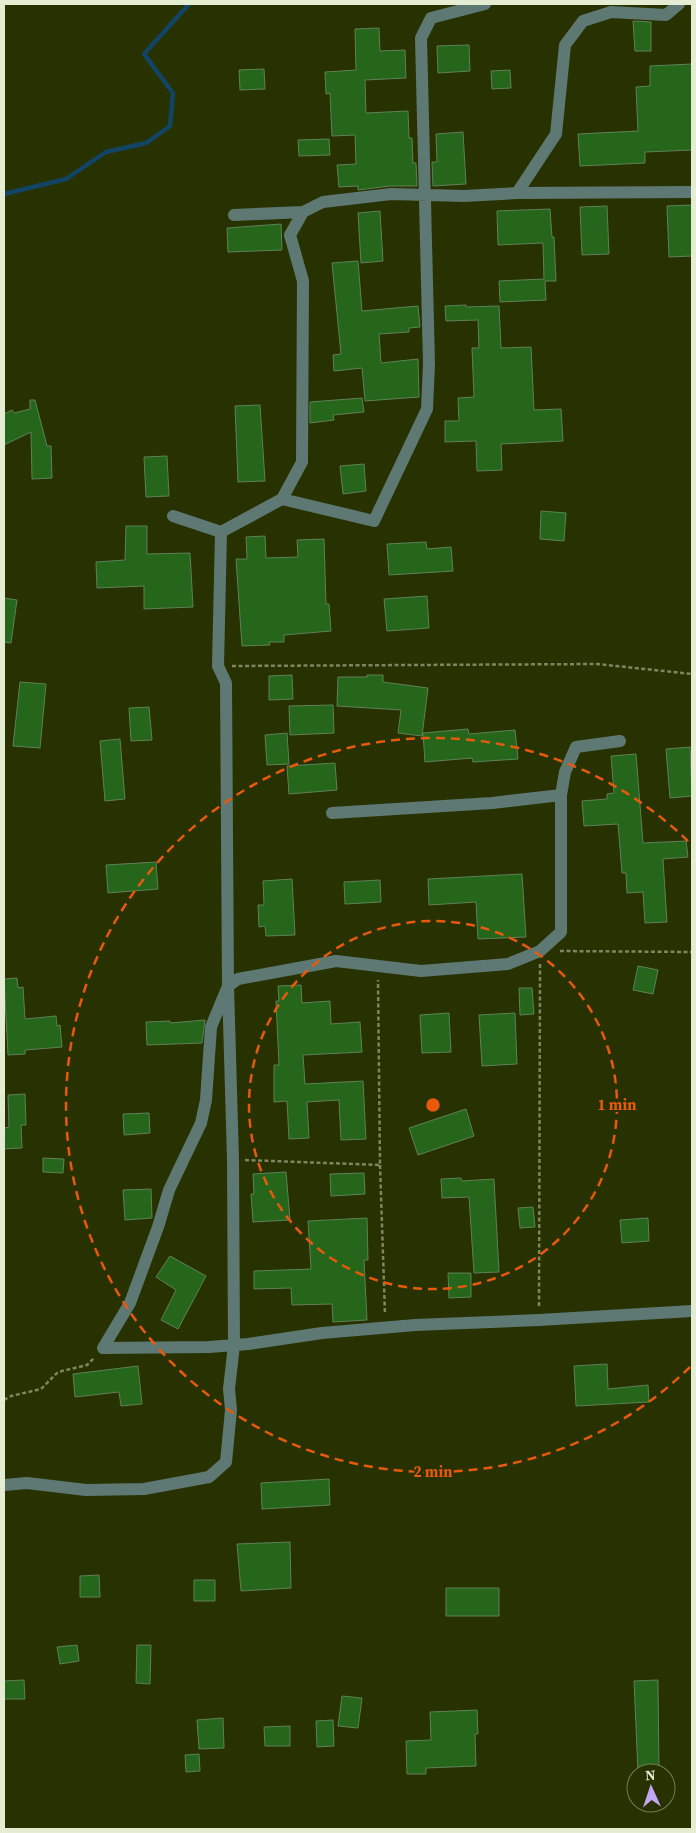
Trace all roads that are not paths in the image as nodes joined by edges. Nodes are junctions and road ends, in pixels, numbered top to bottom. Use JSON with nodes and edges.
{"nodes":[{"id":1,"x":485,"y":4,"type":"edge"},
{"id":2,"x":679,"y":4,"type":"edge"},
{"id":3,"x":692,"y":192,"type":"edge"},
{"id":4,"x":517,"y":193,"type":"junction"},
{"id":5,"x":426,"y":195,"type":"junction"},
{"id":6,"x":303,"y":212,"type":"junction"},
{"id":7,"x":234,"y":215,"type":"dead end"},
{"id":8,"x":282,"y":499,"type":"junction"},
{"id":9,"x":173,"y":516,"type":"dead end"},
{"id":10,"x":221,"y":532,"type":"junction"},
{"id":11,"x":620,"y":741,"type":"dead end"},
{"id":12,"x":561,"y":795,"type":"junction"},
{"id":13,"x":332,"y":814,"type":"dead end"},
{"id":14,"x":228,"y":986,"type":"junction"},
{"id":15,"x":692,"y":1312,"type":"edge"},
{"id":16,"x":234,"y":1345,"type":"junction"},
{"id":17,"x":4,"y":1485,"type":"edge"}],
"edges":[{"from":1,"to":5,"type":"street"},
{"from":2,"to":4,"type":"street"},
{"from":3,"to":4,"type":"street"},
{"from":4,"to":5,"type":"street"},
{"from":5,"to":6,"type":"street"},
{"from":5,"to":8,"type":"street"},
{"from":6,"to":7,"type":"street"},
{"from":6,"to":8,"type":"street"},
{"from":8,"to":10,"type":"street"},
{"from":9,"to":10,"type":"street"},
{"from":10,"to":14,"type":"street"},
{"from":11,"to":12,"type":"street"},
{"from":12,"to":13,"type":"street"},
{"from":12,"to":14,"type":"street"},
{"from":14,"to":16,"type":"street"},
{"from":14,"to":16,"type":"street"},
{"from":15,"to":16,"type":"street"},
{"from":16,"to":17,"type":"street"}]}
